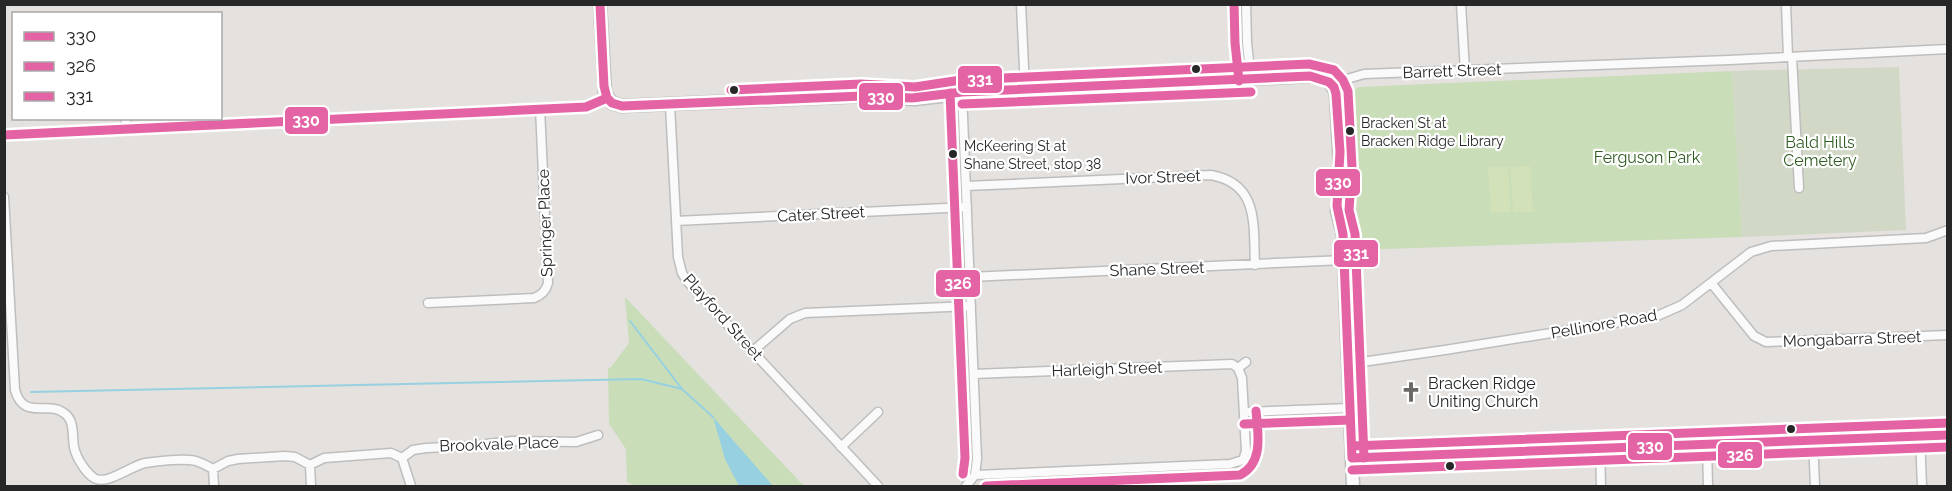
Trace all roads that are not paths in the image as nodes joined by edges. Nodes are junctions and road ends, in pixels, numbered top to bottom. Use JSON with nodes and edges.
{"nodes":[{"id":1,"x":600,"y":4,"type":"edge"},
{"id":2,"x":1021,"y":4,"type":"edge"},
{"id":3,"x":1246,"y":4,"type":"edge"},
{"id":4,"x":1461,"y":4,"type":"edge"},
{"id":5,"x":1786,"y":4,"type":"edge"},
{"id":6,"x":1947,"y":49,"type":"edge"},
{"id":7,"x":1790,"y":57,"type":"junction"},
{"id":8,"x":1465,"y":71,"type":"junction"},
{"id":9,"x":1251,"y":80,"type":"junction"},
{"id":10,"x":1334,"y":87,"type":"junction"},
{"id":11,"x":1024,"y":89,"type":"junction"},
{"id":12,"x":962,"y":92,"type":"junction"},
{"id":13,"x":607,"y":98,"type":"junction"},
{"id":14,"x":670,"y":105,"type":"junction"},
{"id":15,"x":540,"y":108,"type":"junction"},
{"id":16,"x":126,"y":120,"type":"edge"},
{"id":17,"x":126,"y":129,"type":"junction"},
{"id":18,"x":4,"y":135,"type":"edge"},
{"id":19,"x":966,"y":186,"type":"junction"},
{"id":20,"x":1799,"y":188,"type":"dead end"},
{"id":21,"x":4,"y":197,"type":"edge"},
{"id":22,"x":967,"y":207,"type":"junction"},
{"id":23,"x":676,"y":221,"type":"junction"},
{"id":24,"x":1947,"y":230,"type":"edge"},
{"id":25,"x":1344,"y":260,"type":"junction"},
{"id":26,"x":1255,"y":265,"type":"junction"},
{"id":27,"x":970,"y":277,"type":"junction"},
{"id":28,"x":1712,"y":284,"type":"junction"},
{"id":29,"x":428,"y":303,"type":"dead end"},
{"id":30,"x":971,"y":306,"type":"junction"},
{"id":31,"x":1947,"y":335,"type":"edge"},
{"id":32,"x":753,"y":351,"type":"junction"},
{"id":33,"x":1348,"y":364,"type":"junction"},
{"id":34,"x":974,"y":374,"type":"junction"},
{"id":35,"x":1350,"y":408,"type":"junction"},
{"id":36,"x":878,"y":412,"type":"dead end"},
{"id":37,"x":1244,"y":412,"type":"junction"},
{"id":38,"x":598,"y":435,"type":"dead end"},
{"id":39,"x":1947,"y":435,"type":"edge"},
{"id":40,"x":1920,"y":436,"type":"junction"},
{"id":41,"x":1813,"y":440,"type":"junction"},
{"id":42,"x":1707,"y":444,"type":"junction"},
{"id":43,"x":841,"y":447,"type":"junction"},
{"id":44,"x":1600,"y":448,"type":"junction"},
{"id":45,"x":402,"y":458,"type":"junction"},
{"id":46,"x":1352,"y":458,"type":"junction"},
{"id":47,"x":310,"y":465,"type":"junction"},
{"id":48,"x":213,"y":469,"type":"junction"},
{"id":49,"x":975,"y":475,"type":"junction"},
{"id":50,"x":99,"y":484,"type":"edge"},
{"id":51,"x":214,"y":486,"type":"edge"},
{"id":52,"x":311,"y":486,"type":"edge"},
{"id":53,"x":411,"y":486,"type":"edge"},
{"id":54,"x":878,"y":486,"type":"edge"},
{"id":55,"x":966,"y":486,"type":"edge"},
{"id":56,"x":1353,"y":486,"type":"edge"},
{"id":57,"x":1601,"y":486,"type":"edge"},
{"id":58,"x":1708,"y":486,"type":"edge"},
{"id":59,"x":1815,"y":486,"type":"edge"},
{"id":60,"x":1922,"y":486,"type":"edge"}],
"edges":[{"from":1,"to":13,"type":"street"},
{"from":2,"to":11,"type":"street"},
{"from":3,"to":9,"type":"street"},
{"from":4,"to":8,"type":"street"},
{"from":5,"to":7,"type":"street"},
{"from":6,"to":7,"type":"street","name":"Barrett Street"},
{"from":7,"to":8,"type":"street","name":"Barrett Street"},
{"from":7,"to":20,"type":"street"},
{"from":8,"to":10,"type":"street","name":"Barrett Street"},
{"from":9,"to":10,"type":"street"},
{"from":9,"to":11,"type":"street"},
{"from":10,"to":25,"type":"street"},
{"from":11,"to":12,"type":"street"},
{"from":12,"to":14,"type":"street"},
{"from":12,"to":19,"type":"street"},
{"from":13,"to":14,"type":"street"},
{"from":13,"to":15,"type":"street"},
{"from":14,"to":23,"type":"street","name":"Playford Street"},
{"from":15,"to":17,"type":"street"},
{"from":15,"to":29,"type":"street","name":"Springer Place"},
{"from":16,"to":17,"type":"street"},
{"from":17,"to":18,"type":"street"},
{"from":19,"to":22,"type":"street"},
{"from":19,"to":26,"type":"street","name":"Ivor Street"},
{"from":21,"to":50,"type":"street"},
{"from":22,"to":23,"type":"street","name":"Cater Street"},
{"from":22,"to":27,"type":"street"},
{"from":23,"to":32,"type":"street","name":"Playford Street"},
{"from":24,"to":28,"type":"street","name":"Pellinore Road"},
{"from":25,"to":26,"type":"street","name":"Shane Street"},
{"from":25,"to":33,"type":"street"},
{"from":26,"to":27,"type":"street","name":"Shane Street"},
{"from":27,"to":30,"type":"street"},
{"from":28,"to":31,"type":"street","name":"Mongabarra Street"},
{"from":28,"to":33,"type":"street","name":"Pellinore Road"},
{"from":30,"to":32,"type":"street"},
{"from":30,"to":34,"type":"street"},
{"from":32,"to":43,"type":"street","name":"Playford Street"},
{"from":33,"to":35,"type":"street"},
{"from":34,"to":37,"type":"street","name":"Harleigh Street"},
{"from":34,"to":49,"type":"street"},
{"from":35,"to":37,"type":"street"},
{"from":35,"to":46,"type":"street"},
{"from":36,"to":43,"type":"street"},
{"from":37,"to":49,"type":"street","name":"Harleigh Street"},
{"from":38,"to":45,"type":"street","name":"Brookvale Place"},
{"from":39,"to":40,"type":"street"},
{"from":40,"to":41,"type":"street"},
{"from":40,"to":60,"type":"street"},
{"from":41,"to":42,"type":"street"},
{"from":41,"to":59,"type":"street"},
{"from":42,"to":44,"type":"street"},
{"from":42,"to":58,"type":"street"},
{"from":43,"to":54,"type":"street","name":"Playford Street"},
{"from":44,"to":46,"type":"street"},
{"from":44,"to":57,"type":"street"},
{"from":45,"to":47,"type":"street"},
{"from":45,"to":53,"type":"street"},
{"from":46,"to":56,"type":"street"},
{"from":47,"to":48,"type":"street"},
{"from":47,"to":52,"type":"street"},
{"from":48,"to":50,"type":"street"},
{"from":48,"to":51,"type":"street"},
{"from":49,"to":55,"type":"street"}]}
